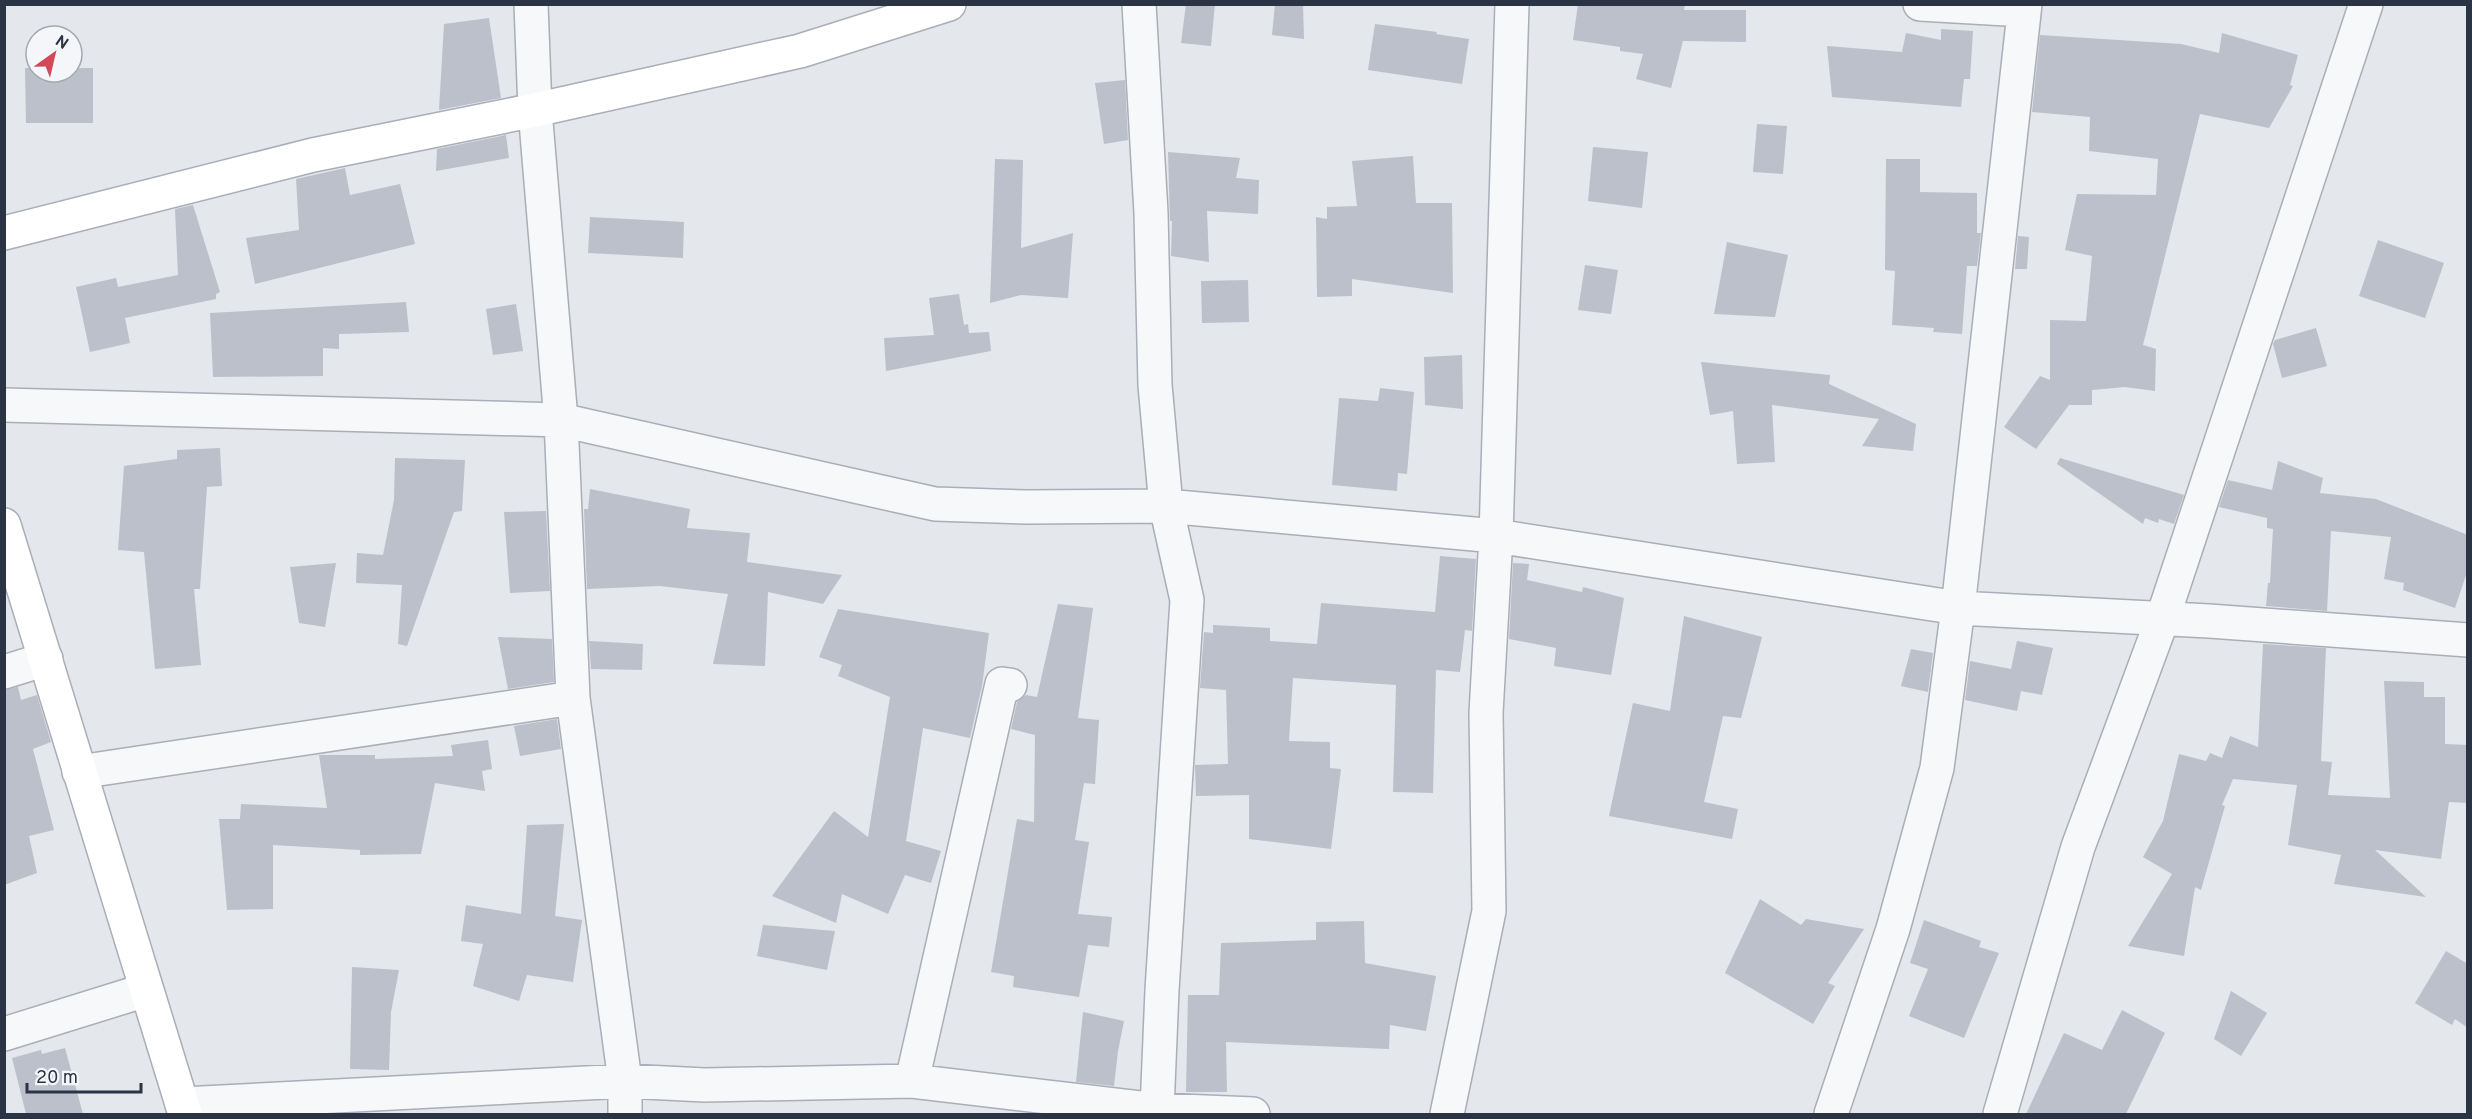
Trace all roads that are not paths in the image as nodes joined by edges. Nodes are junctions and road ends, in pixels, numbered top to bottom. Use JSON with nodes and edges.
{"nodes":[{"id":1,"x":531,"y":4,"type":"edge"},
{"id":2,"x":949,"y":4,"type":"edge"},
{"id":3,"x":1138,"y":4,"type":"edge"},
{"id":4,"x":1512,"y":4,"type":"edge"},
{"id":5,"x":1920,"y":4,"type":"edge"},
{"id":6,"x":2366,"y":4,"type":"edge"},
{"id":7,"x":2025,"y":7,"type":"edge"},
{"id":8,"x":535,"y":110,"type":"junction"},
{"id":9,"x":4,"y":232,"type":"edge"},
{"id":10,"x":4,"y":405,"type":"edge"},
{"id":11,"x":561,"y":420,"type":"junction"},
{"id":12,"x":1166,"y":506,"type":"junction"},
{"id":13,"x":4,"y":525,"type":"edge"},
{"id":14,"x":1496,"y":536,"type":"junction"},
{"id":15,"x":1958,"y":608,"type":"junction"},
{"id":16,"x":2163,"y":620,"type":"junction"},
{"id":17,"x":2468,"y":640,"type":"edge"},
{"id":18,"x":46,"y":659,"type":"junction"},
{"id":19,"x":4,"y":672,"type":"edge"},
{"id":20,"x":1010,"y":685,"type":"dead end"},
{"id":21,"x":573,"y":698,"type":"junction"},
{"id":22,"x":79,"y":772,"type":"junction"},
{"id":23,"x":146,"y":990,"type":"junction"},
{"id":24,"x":4,"y":1034,"type":"edge"},
{"id":25,"x":625,"y":1082,"type":"junction"},
{"id":26,"x":912,"y":1082,"type":"junction"},
{"id":27,"x":184,"y":1109,"type":"edge"},
{"id":28,"x":1157,"y":1110,"type":"junction"},
{"id":29,"x":626,"y":1114,"type":"edge"},
{"id":30,"x":1253,"y":1114,"type":"edge"},
{"id":31,"x":1447,"y":1114,"type":"edge"},
{"id":32,"x":1831,"y":1114,"type":"edge"},
{"id":33,"x":2000,"y":1114,"type":"edge"}],
"edges":[{"from":1,"to":8,"type":"street"},
{"from":2,"to":8,"type":"street"},
{"from":3,"to":12,"type":"street"},
{"from":4,"to":14,"type":"street"},
{"from":5,"to":7,"type":"street"},
{"from":6,"to":16,"type":"street"},
{"from":7,"to":15,"type":"street"},
{"from":8,"to":9,"type":"street"},
{"from":8,"to":11,"type":"street"},
{"from":10,"to":11,"type":"street"},
{"from":11,"to":12,"type":"street"},
{"from":11,"to":21,"type":"street"},
{"from":12,"to":14,"type":"street"},
{"from":12,"to":28,"type":"street"},
{"from":13,"to":18,"type":"street"},
{"from":14,"to":15,"type":"street"},
{"from":14,"to":31,"type":"street"},
{"from":15,"to":16,"type":"street"},
{"from":15,"to":32,"type":"street"},
{"from":16,"to":17,"type":"street"},
{"from":16,"to":33,"type":"street"},
{"from":18,"to":19,"type":"street"},
{"from":18,"to":22,"type":"street"},
{"from":20,"to":26,"type":"street"},
{"from":21,"to":22,"type":"street"},
{"from":21,"to":25,"type":"street"},
{"from":22,"to":23,"type":"street"},
{"from":23,"to":24,"type":"street"},
{"from":23,"to":27,"type":"street"},
{"from":25,"to":26,"type":"street"},
{"from":25,"to":27,"type":"street"},
{"from":25,"to":29,"type":"street"},
{"from":26,"to":28,"type":"street"},
{"from":28,"to":30,"type":"street"}]}
